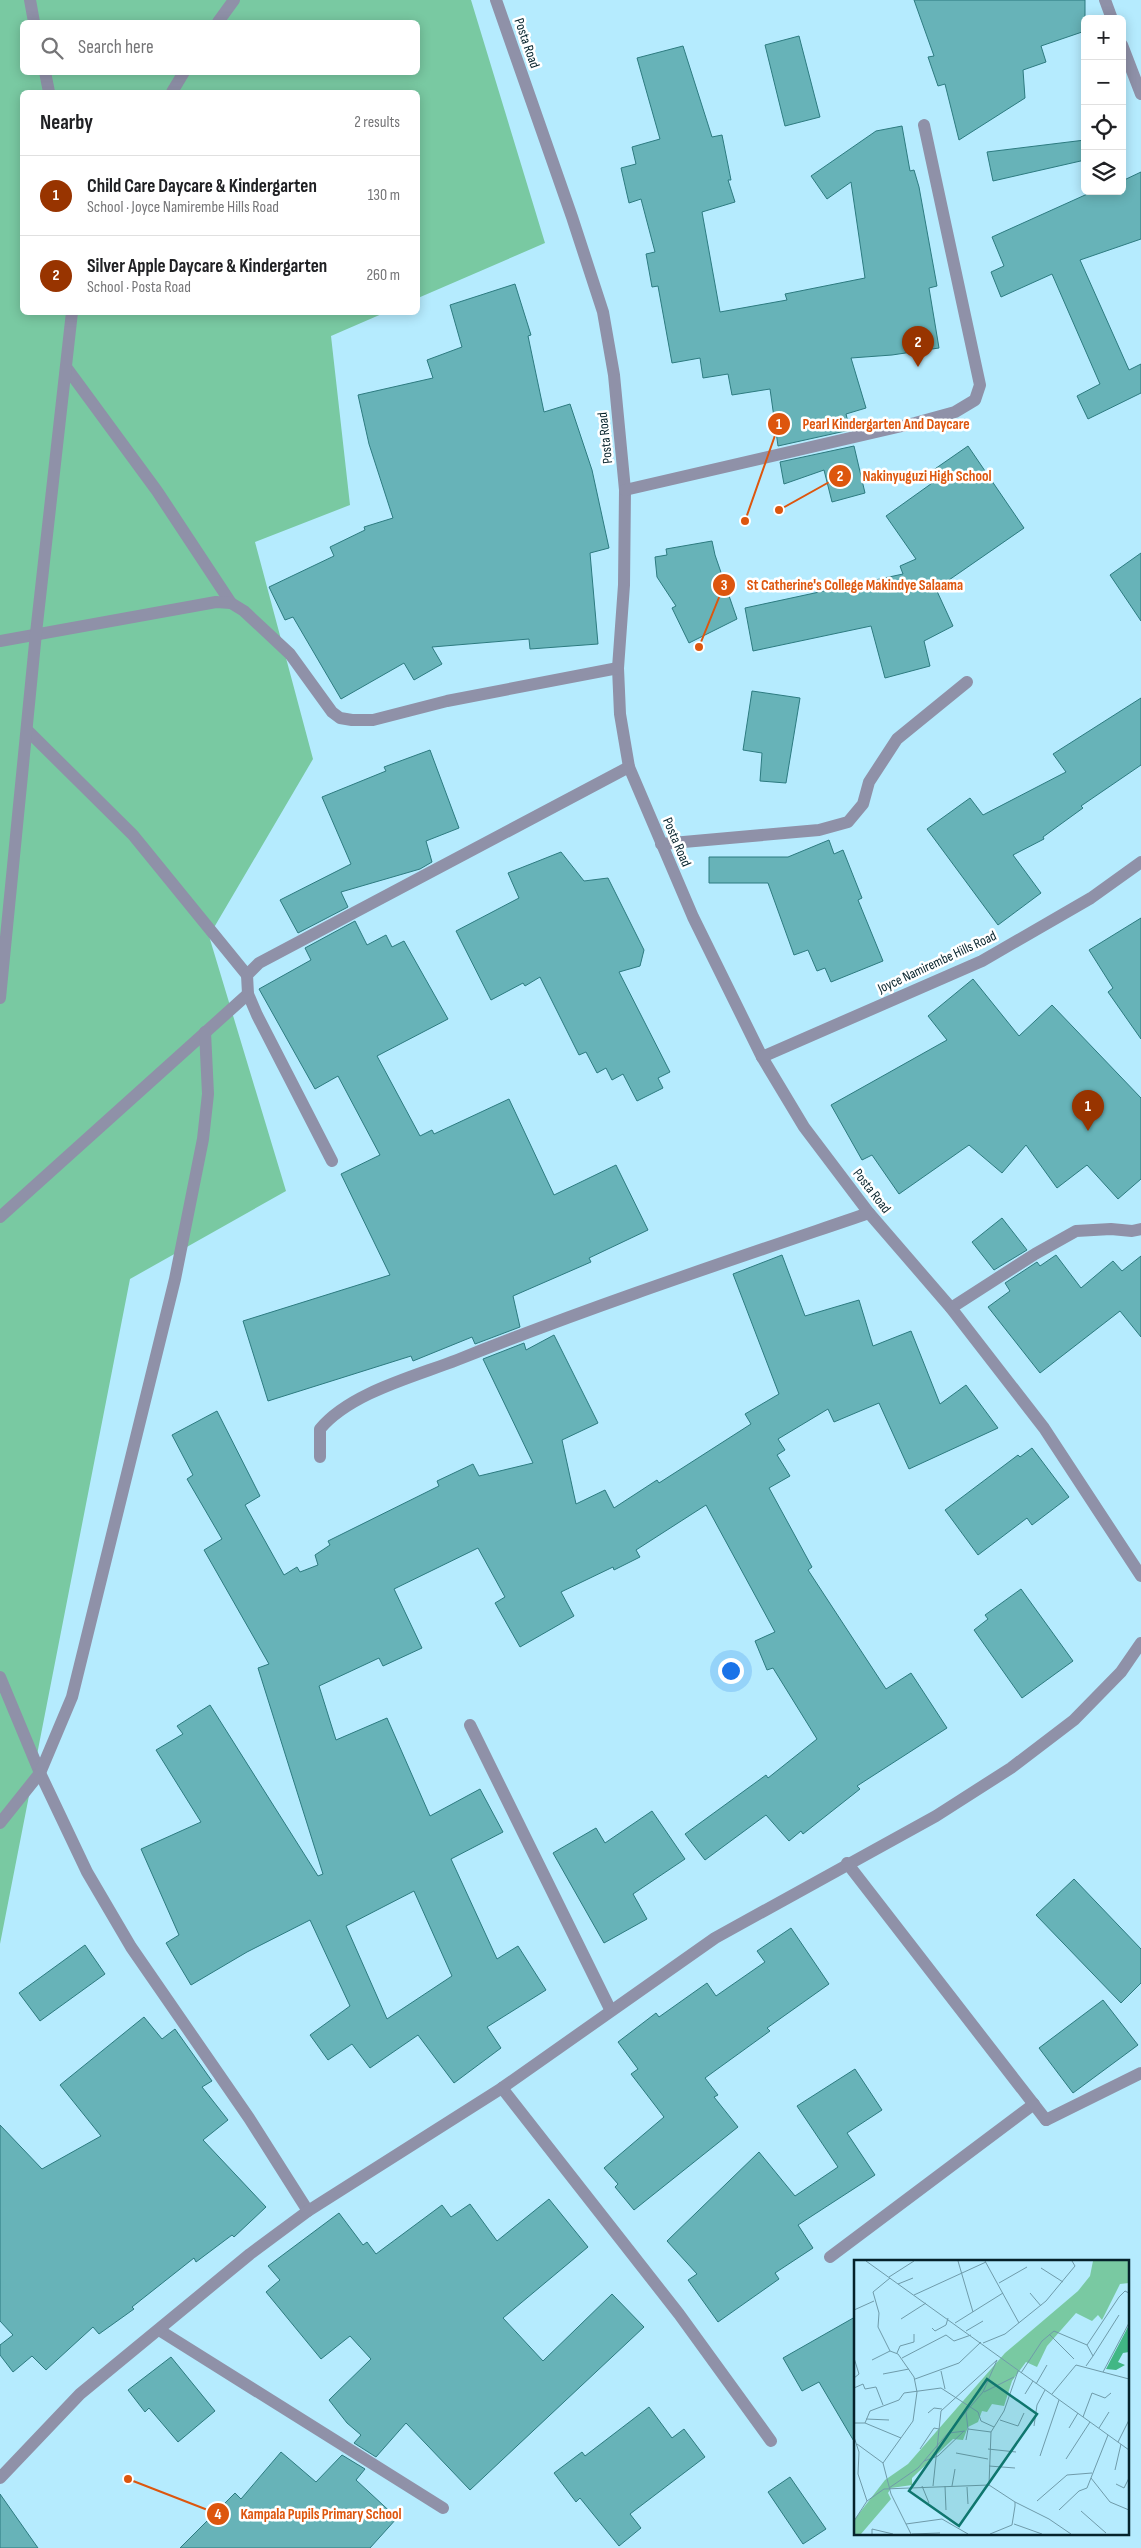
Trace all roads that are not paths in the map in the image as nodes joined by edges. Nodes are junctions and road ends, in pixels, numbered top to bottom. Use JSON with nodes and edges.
{"nodes":[{"id":1,"x":30,"y":0,"type":"edge"},
{"id":2,"x":234,"y":0,"type":"edge"},
{"id":3,"x":496,"y":0,"type":"edge"},
{"id":4,"x":1105,"y":0,"type":"edge"},
{"id":5,"x":1111,"y":15,"type":"edge"},
{"id":6,"x":34,"y":20,"type":"edge"},
{"id":7,"x":219,"y":20,"type":"edge"},
{"id":8,"x":1126,"y":55,"type":"edge"},
{"id":9,"x":46,"y":75,"type":"edge"},
{"id":10,"x":182,"y":75,"type":"edge"},
{"id":11,"x":49,"y":90,"type":"edge"},
{"id":12,"x":173,"y":90,"type":"edge"},
{"id":13,"x":1141,"y":94,"type":"edge"},
{"id":14,"x":924,"y":125,"type":"dead end"},
{"id":15,"x":72,"y":315,"type":"edge"},
{"id":16,"x":66,"y":367,"type":"junction"},
{"id":17,"x":625,"y":490,"type":"junction"},
{"id":18,"x":231,"y":603,"type":"junction"},
{"id":19,"x":36,"y":633,"type":"junction"},
{"id":20,"x":0,"y":641,"type":"edge"},
{"id":21,"x":618,"y":668,"type":"junction"},
{"id":22,"x":968,"y":682,"type":"dead end"},
{"id":23,"x":28,"y":731,"type":"junction"},
{"id":24,"x":629,"y":767,"type":"junction"},
{"id":25,"x":661,"y":844,"type":"junction"},
{"id":26,"x":1141,"y":862,"type":"edge"},
{"id":27,"x":247,"y":976,"type":"junction"},
{"id":28,"x":248,"y":994,"type":"junction"},
{"id":29,"x":0,"y":998,"type":"edge"},
{"id":30,"x":205,"y":1032,"type":"junction"},
{"id":31,"x":762,"y":1057,"type":"junction"},
{"id":32,"x":332,"y":1161,"type":"dead end"},
{"id":33,"x":869,"y":1213,"type":"junction"},
{"id":34,"x":0,"y":1217,"type":"edge"},
{"id":35,"x":1141,"y":1229,"type":"edge"},
{"id":36,"x":951,"y":1308,"type":"junction"},
{"id":37,"x":320,"y":1457,"type":"dead end"},
{"id":38,"x":1141,"y":1576,"type":"edge"},
{"id":39,"x":1141,"y":1643,"type":"edge"},
{"id":40,"x":0,"y":1677,"type":"edge"},
{"id":41,"x":470,"y":1725,"type":"dead end"},
{"id":42,"x":40,"y":1773,"type":"junction"},
{"id":43,"x":0,"y":1823,"type":"edge"},
{"id":44,"x":847,"y":1863,"type":"junction"},
{"id":45,"x":610,"y":2009,"type":"junction"},
{"id":46,"x":1141,"y":2073,"type":"edge"},
{"id":47,"x":502,"y":2088,"type":"junction"},
{"id":48,"x":1034,"y":2104,"type":"junction"},
{"id":49,"x":308,"y":2211,"type":"junction"},
{"id":50,"x":830,"y":2257,"type":"dead end"},
{"id":51,"x":158,"y":2330,"type":"junction"},
{"id":52,"x":771,"y":2441,"type":"dead end"},
{"id":53,"x":0,"y":2478,"type":"edge"},
{"id":54,"x":443,"y":2508,"type":"dead end"}],
"edges":[{"from":1,"to":6,"type":"street"},
{"from":2,"to":7,"type":"street"},
{"from":3,"to":17,"type":"street","name":"Posta Road"},
{"from":4,"to":5,"type":"street"},
{"from":8,"to":13,"type":"street"},
{"from":9,"to":11,"type":"street"},
{"from":10,"to":12,"type":"street"},
{"from":14,"to":17,"type":"street"},
{"from":15,"to":16,"type":"street"},
{"from":16,"to":18,"type":"street"},
{"from":16,"to":19,"type":"street"},
{"from":17,"to":21,"type":"street","name":"Posta Road"},
{"from":18,"to":19,"type":"street"},
{"from":18,"to":21,"type":"street"},
{"from":19,"to":20,"type":"street"},
{"from":19,"to":23,"type":"street"},
{"from":21,"to":24,"type":"street","name":"Posta Road"},
{"from":22,"to":25,"type":"street"},
{"from":23,"to":27,"type":"street"},
{"from":23,"to":29,"type":"street"},
{"from":24,"to":25,"type":"street","name":"Posta Road"},
{"from":24,"to":27,"type":"street"},
{"from":25,"to":31,"type":"street","name":"Posta Road"},
{"from":26,"to":31,"type":"street","name":"Joyce Namirembe Hills Road"},
{"from":27,"to":28,"type":"street"},
{"from":28,"to":30,"type":"street"},
{"from":28,"to":32,"type":"street"},
{"from":30,"to":34,"type":"street"},
{"from":30,"to":42,"type":"street"},
{"from":31,"to":33,"type":"street","name":"Posta Road"},
{"from":33,"to":36,"type":"street","name":"Posta Road"},
{"from":33,"to":37,"type":"street"},
{"from":35,"to":36,"type":"street"},
{"from":36,"to":38,"type":"street","name":"Posta Road"},
{"from":39,"to":44,"type":"street"},
{"from":40,"to":42,"type":"street"},
{"from":41,"to":45,"type":"street"},
{"from":42,"to":43,"type":"street"},
{"from":42,"to":49,"type":"street"},
{"from":44,"to":45,"type":"street"},
{"from":44,"to":48,"type":"street"},
{"from":45,"to":47,"type":"street"},
{"from":46,"to":48,"type":"street"},
{"from":47,"to":49,"type":"street"},
{"from":47,"to":52,"type":"street"},
{"from":48,"to":50,"type":"street"},
{"from":49,"to":51,"type":"street"},
{"from":51,"to":53,"type":"street"},
{"from":51,"to":54,"type":"street"}]}
